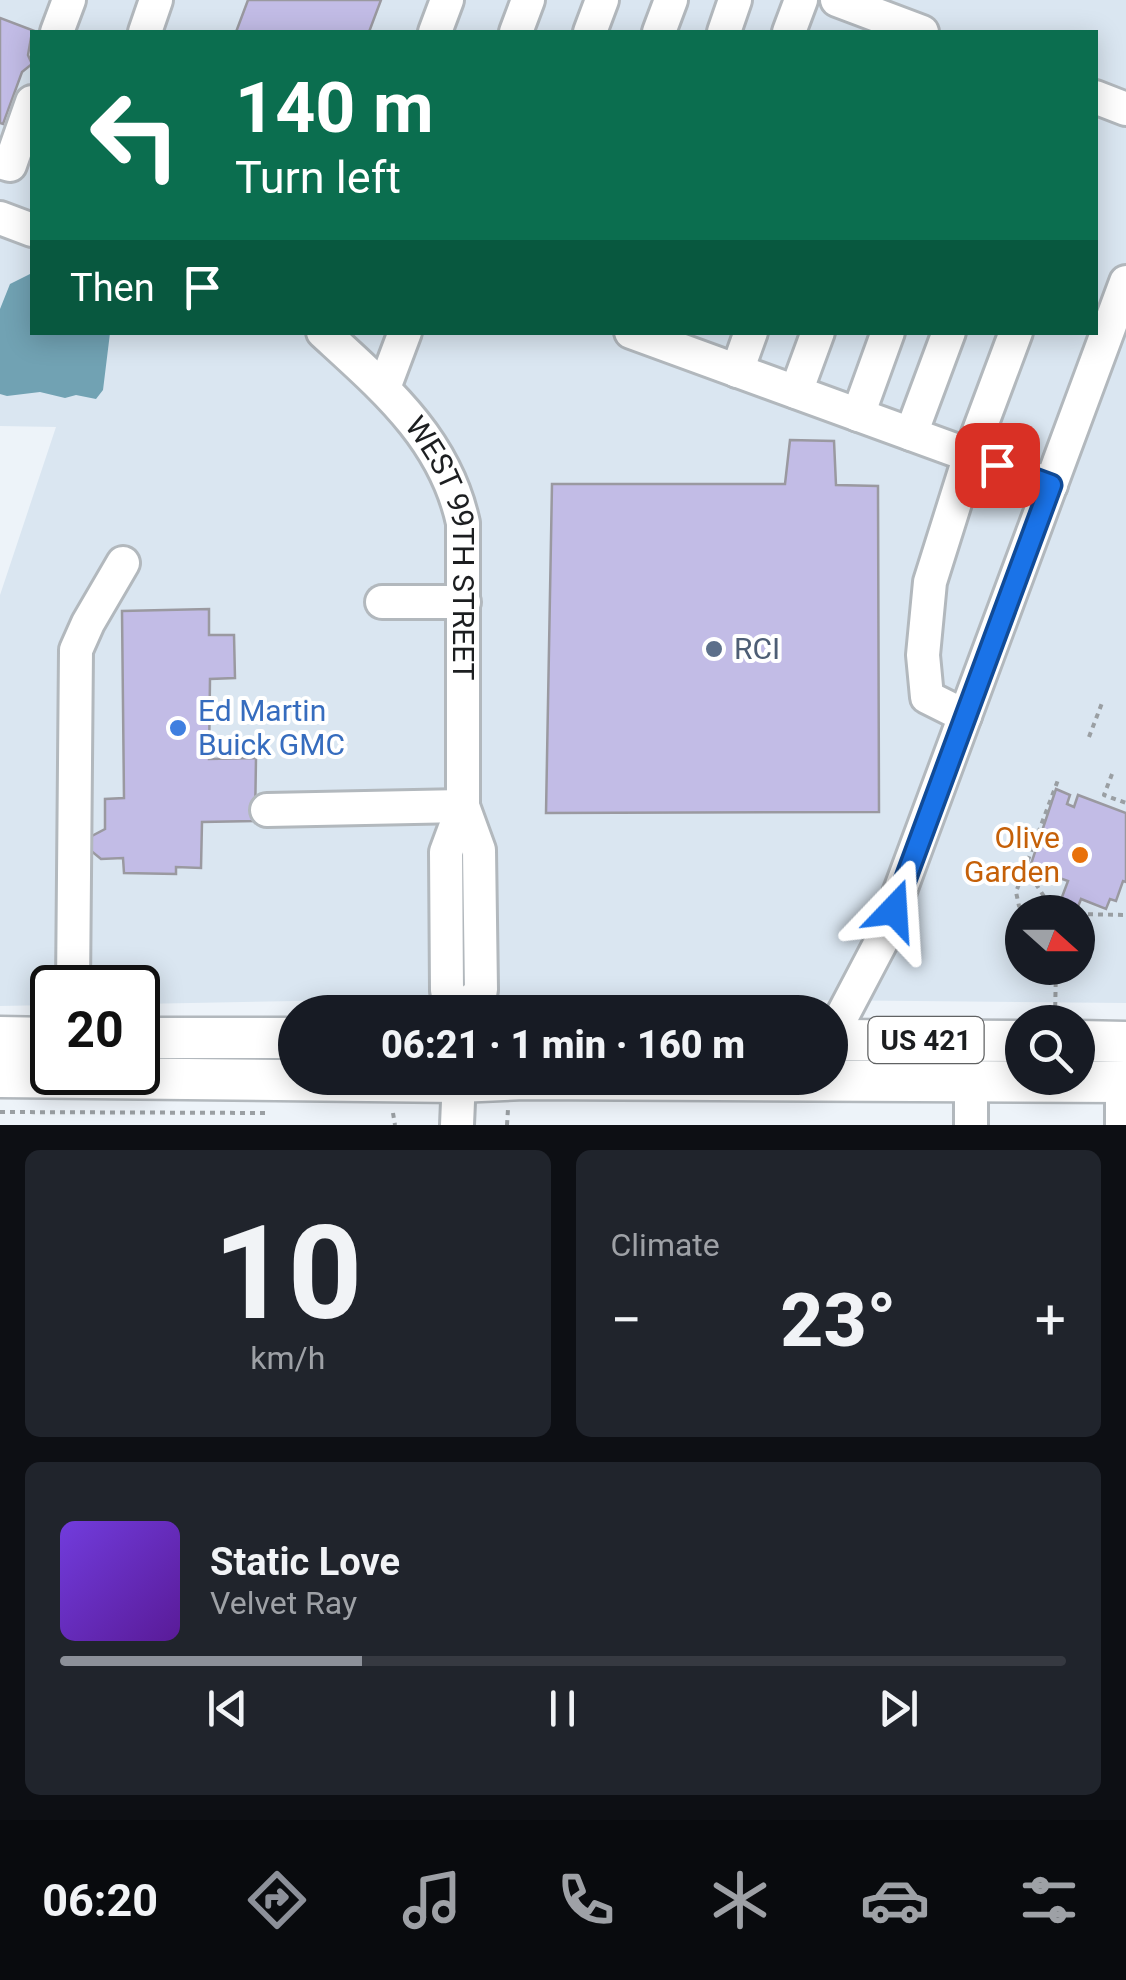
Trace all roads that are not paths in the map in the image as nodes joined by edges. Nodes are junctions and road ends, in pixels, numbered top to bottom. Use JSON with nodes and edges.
{"nodes":[{"id":1,"x":69,"y":0,"type":"edge"},
{"id":2,"x":447,"y":0,"type":"edge"},
{"id":3,"x":528,"y":0,"type":"edge"},
{"id":4,"x":602,"y":0,"type":"edge"},
{"id":5,"x":671,"y":0,"type":"edge"},
{"id":6,"x":735,"y":0,"type":"edge"},
{"id":7,"x":801,"y":0,"type":"edge"},
{"id":8,"x":854,"y":14,"type":"edge"},
{"id":9,"x":58,"y":30,"type":"edge"},
{"id":10,"x":436,"y":30,"type":"edge"},
{"id":11,"x":517,"y":30,"type":"edge"},
{"id":12,"x":591,"y":30,"type":"edge"},
{"id":13,"x":659,"y":30,"type":"edge"},
{"id":14,"x":725,"y":30,"type":"edge"},
{"id":15,"x":790,"y":30,"type":"edge"},
{"id":16,"x":914,"y":30,"type":"edge"},
{"id":17,"x":30,"y":108,"type":"edge"},
{"id":18,"x":0,"y":162,"type":"edge"},
{"id":19,"x":0,"y":218,"type":"edge"},
{"id":20,"x":30,"y":229,"type":"edge"},
{"id":21,"x":1126,"y":282,"type":"edge"},
{"id":22,"x":326,"y":335,"type":"edge"},
{"id":23,"x":404,"y":335,"type":"edge"},
{"id":24,"x":648,"y":335,"type":"edge"},
{"id":25,"x":750,"y":335,"type":"edge"},
{"id":26,"x":817,"y":335,"type":"edge"},
{"id":27,"x":887,"y":335,"type":"edge"},
{"id":28,"x":947,"y":335,"type":"edge"},
{"id":29,"x":1015,"y":335,"type":"edge"},
{"id":30,"x":677,"y":340,"type":"edge"},
{"id":31,"x":737,"y":370,"type":"junction"},
{"id":32,"x":384,"y":388,"type":"junction"},
{"id":33,"x":796,"y":392,"type":"junction"},
{"id":34,"x":858,"y":415,"type":"junction"},
{"id":35,"x":911,"y":434,"type":"junction"},
{"id":36,"x":970,"y":455,"type":"junction"},
{"id":37,"x":1051,"y":485,"type":"junction"},
{"id":38,"x":123,"y":563,"type":"dead end"},
{"id":39,"x":382,"y":602,"type":"dead end"},
{"id":40,"x":464,"y":602,"type":"junction"},
{"id":41,"x":965,"y":716,"type":"junction"},
{"id":42,"x":463,"y":806,"type":"junction"},
{"id":43,"x":267,"y":810,"type":"dead end"},
{"id":44,"x":74,"y":965,"type":"edge"},
{"id":45,"x":450,"y":995,"type":"edge"},
{"id":46,"x":848,"y":1005,"type":"edge"},
{"id":47,"x":1095,"y":1035,"type":"edge"},
{"id":48,"x":0,"y":1038,"type":"edge"},
{"id":49,"x":30,"y":1038,"type":"edge"},
{"id":50,"x":160,"y":1038,"type":"edge"},
{"id":51,"x":278,"y":1038,"type":"edge"},
{"id":52,"x":848,"y":1040,"type":"edge"},
{"id":53,"x":1005,"y":1041,"type":"edge"},
{"id":54,"x":1126,"y":1042,"type":"edge"},
{"id":55,"x":0,"y":1077,"type":"edge"},
{"id":56,"x":278,"y":1079,"type":"edge"},
{"id":57,"x":848,"y":1081,"type":"edge"},
{"id":58,"x":971,"y":1081,"type":"junction"},
{"id":59,"x":1124,"y":1082,"type":"edge"},
{"id":60,"x":457,"y":1095,"type":"edge"},
{"id":61,"x":456,"y":1125,"type":"edge"},
{"id":62,"x":971,"y":1125,"type":"edge"},
{"id":63,"x":1122,"y":1125,"type":"edge"}],
"edges":[{"from":1,"to":9,"type":"street"},
{"from":2,"to":10,"type":"street"},
{"from":3,"to":11,"type":"street"},
{"from":4,"to":12,"type":"street"},
{"from":5,"to":13,"type":"street"},
{"from":6,"to":14,"type":"street"},
{"from":7,"to":15,"type":"street"},
{"from":8,"to":16,"type":"street"},
{"from":17,"to":18,"type":"street"},
{"from":19,"to":20,"type":"street"},
{"from":21,"to":37,"type":"street"},
{"from":22,"to":32,"type":"street","name":"WEST 99TH STREET"},
{"from":23,"to":32,"type":"street"},
{"from":24,"to":30,"type":"street"},
{"from":25,"to":31,"type":"street"},
{"from":26,"to":33,"type":"street"},
{"from":27,"to":34,"type":"street"},
{"from":28,"to":35,"type":"street"},
{"from":29,"to":36,"type":"street"},
{"from":30,"to":31,"type":"street"},
{"from":31,"to":33,"type":"street"},
{"from":32,"to":40,"type":"street","name":"WEST 99TH STREET"},
{"from":33,"to":34,"type":"street"},
{"from":34,"to":35,"type":"street"},
{"from":35,"to":36,"type":"street"},
{"from":36,"to":37,"type":"street"},
{"from":36,"to":41,"type":"street"},
{"from":37,"to":41,"type":"street"},
{"from":38,"to":44,"type":"street"},
{"from":39,"to":40,"type":"street"},
{"from":40,"to":42,"type":"street","name":"WEST 99TH STREET"},
{"from":41,"to":46,"type":"street"},
{"from":42,"to":43,"type":"street"},
{"from":42,"to":45,"type":"street","name":"WEST 99TH STREET"},
{"from":47,"to":54,"type":"main road"},
{"from":48,"to":49,"type":"main road"},
{"from":50,"to":51,"type":"main road"},
{"from":52,"to":53,"type":"main road","number":"US 421"},
{"from":55,"to":56,"type":"main road","number":"US 421"},
{"from":57,"to":58,"type":"main road","number":"US 421"},
{"from":58,"to":59,"type":"main road","number":"US 421"},
{"from":58,"to":62,"type":"street"},
{"from":59,"to":63,"type":"street"},
{"from":60,"to":61,"type":"street"}]}
